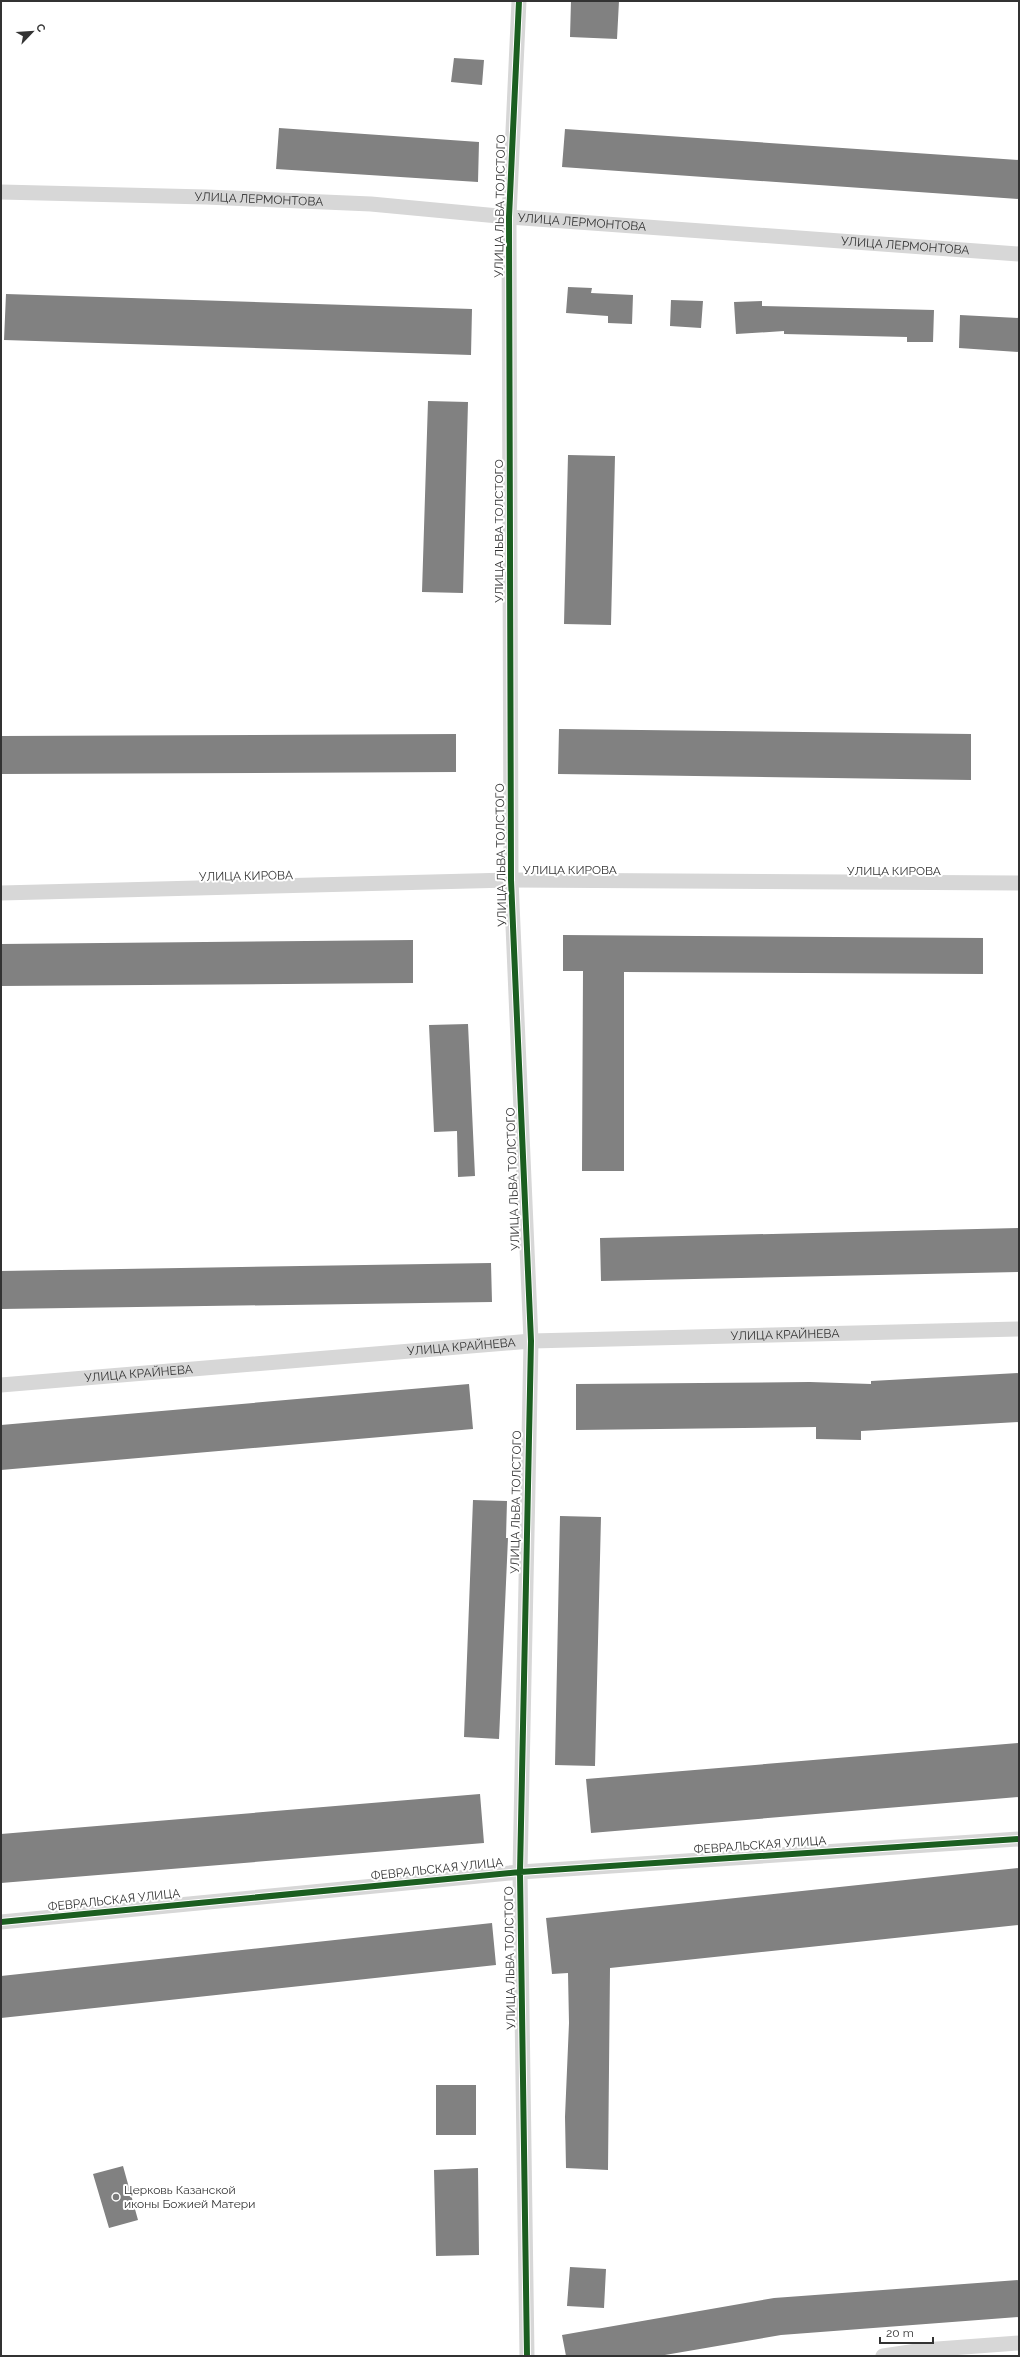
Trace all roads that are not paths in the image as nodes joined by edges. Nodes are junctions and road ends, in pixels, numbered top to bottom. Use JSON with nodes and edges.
{"nodes":[{"id":1,"x":519,"y":1,"type":"edge"},
{"id":2,"x":1,"y":192,"type":"edge"},
{"id":3,"x":508,"y":217,"type":"junction"},
{"id":4,"x":1019,"y":254,"type":"edge"},
{"id":5,"x":511,"y":880,"type":"junction"},
{"id":6,"x":1019,"y":883,"type":"edge"},
{"id":7,"x":1,"y":893,"type":"edge"},
{"id":8,"x":1019,"y":1329,"type":"edge"},
{"id":9,"x":530,"y":1341,"type":"junction"},
{"id":10,"x":1,"y":1385,"type":"edge"},
{"id":11,"x":1019,"y":1839,"type":"edge"},
{"id":12,"x":520,"y":1872,"type":"junction"},
{"id":13,"x":1,"y":1922,"type":"edge"},
{"id":14,"x":1019,"y":2343,"type":"edge"},
{"id":15,"x":527,"y":2356,"type":"edge"},
{"id":16,"x":884,"y":2356,"type":"edge"}],
"edges":[{"from":1,"to":3,"type":"street","name":"УЛИЦА ЛЬВА ТОЛСТОГО"},
{"from":2,"to":3,"type":"street","name":"УЛИЦА ЛЕРМОНТОВА"},
{"from":3,"to":4,"type":"street","name":"УЛИЦА ЛЕРМОНТОВА"},
{"from":3,"to":5,"type":"street","name":"УЛИЦА ЛЬВА ТОЛСТОГО"},
{"from":5,"to":6,"type":"street","name":"УЛИЦА КИРОВА"},
{"from":5,"to":7,"type":"street","name":"УЛИЦА КИРОВА"},
{"from":5,"to":9,"type":"street","name":"УЛИЦА ЛЬВА ТОЛСТОГО"},
{"from":8,"to":9,"type":"street","name":"УЛИЦА КРАЙНЕВА"},
{"from":9,"to":10,"type":"street","name":"УЛИЦА КРАЙНЕВА"},
{"from":9,"to":12,"type":"street","name":"УЛИЦА ЛЬВА ТОЛСТОГО"},
{"from":11,"to":12,"type":"street","name":"ФЕВРАЛЬСКАЯ УЛИЦА"},
{"from":12,"to":13,"type":"street","name":"ФЕВРАЛЬСКАЯ УЛИЦА"},
{"from":12,"to":15,"type":"street","name":"УЛИЦА ЛЬВА ТОЛСТОГО"},
{"from":14,"to":16,"type":"street"}]}
